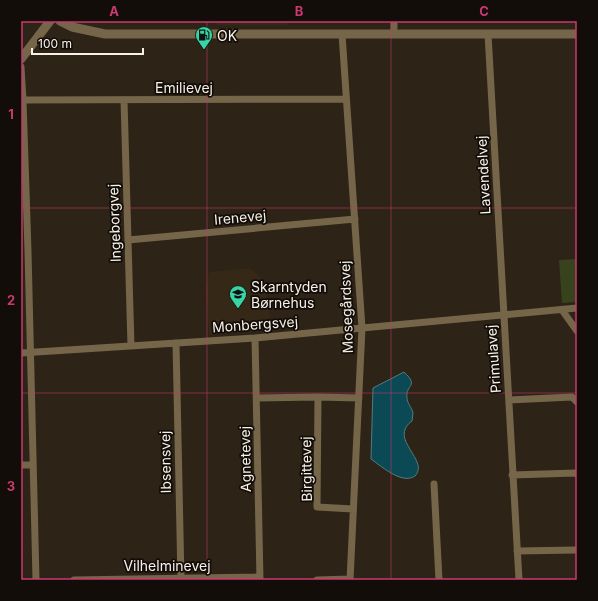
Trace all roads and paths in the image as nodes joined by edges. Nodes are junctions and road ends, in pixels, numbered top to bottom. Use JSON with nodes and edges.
{"nodes":[{"id":1,"x":50,"y":21,"type":"edge"},
{"id":2,"x":60,"y":21,"type":"edge"},
{"id":3,"x":394,"y":21,"type":"edge"},
{"id":4,"x":342,"y":34,"type":"junction"},
{"id":5,"x":394,"y":34,"type":"junction"},
{"id":6,"x":488,"y":34,"type":"junction"},
{"id":7,"x":577,"y":34,"type":"edge"},
{"id":8,"x":21,"y":59,"type":"edge"},
{"id":9,"x":21,"y":67,"type":"edge"},
{"id":10,"x":346,"y":99,"type":"junction"},
{"id":11,"x":22,"y":100,"type":"edge"},
{"id":12,"x":124,"y":100,"type":"junction"},
{"id":13,"x":355,"y":219,"type":"junction"},
{"id":14,"x":128,"y":240,"type":"junction"},
{"id":15,"x":577,"y":308,"type":"edge"},
{"id":16,"x":562,"y":310,"type":"junction"},
{"id":17,"x":503,"y":315,"type":"junction"},
{"id":18,"x":362,"y":328,"type":"junction"},
{"id":19,"x":577,"y":331,"type":"edge"},
{"id":20,"x":255,"y":338,"type":"junction"},
{"id":21,"x":176,"y":343,"type":"junction"},
{"id":22,"x":131,"y":346,"type":"junction"},
{"id":23,"x":31,"y":352,"type":"junction"},
{"id":24,"x":21,"y":353,"type":"edge"},
{"id":25,"x":318,"y":397,"type":"junction"},
{"id":26,"x":257,"y":398,"type":"junction"},
{"id":27,"x":359,"y":398,"type":"junction"},
{"id":28,"x":510,"y":400,"type":"junction"},
{"id":29,"x":577,"y":402,"type":"edge"},
{"id":30,"x":21,"y":465,"type":"edge"},
{"id":31,"x":33,"y":465,"type":"junction"},
{"id":32,"x":577,"y":474,"type":"edge"},
{"id":33,"x":512,"y":475,"type":"junction"},
{"id":34,"x":434,"y":484,"type":"dead end"},
{"id":35,"x":353,"y":509,"type":"junction"},
{"id":36,"x":577,"y":550,"type":"edge"},
{"id":37,"x":517,"y":552,"type":"junction"},
{"id":38,"x":181,"y":579,"type":"edge"},
{"id":39,"x":260,"y":579,"type":"edge"},
{"id":40,"x":36,"y":580,"type":"edge"},
{"id":41,"x":74,"y":580,"type":"edge"},
{"id":42,"x":317,"y":580,"type":"edge"},
{"id":43,"x":350,"y":580,"type":"edge"},
{"id":44,"x":439,"y":580,"type":"edge"},
{"id":45,"x":519,"y":580,"type":"edge"}],
"edges":[{"from":1,"to":8,"type":"street"},
{"from":2,"to":4,"type":"street"},
{"from":3,"to":5,"type":"street"},
{"from":4,"to":5,"type":"street"},
{"from":4,"to":10,"type":"street","name":"Mosegårdsvej"},
{"from":5,"to":6,"type":"street"},
{"from":6,"to":7,"type":"street"},
{"from":6,"to":17,"type":"street","name":"Lavendelvej"},
{"from":9,"to":11,"type":"street"},
{"from":10,"to":12,"type":"street","name":"Emilievej"},
{"from":10,"to":13,"type":"street","name":"Mosegårdsvej"},
{"from":11,"to":12,"type":"street","name":"Emilievej"},
{"from":11,"to":23,"type":"street"},
{"from":12,"to":14,"type":"street","name":"Ingeborgvej"},
{"from":13,"to":14,"type":"street","name":"Irenevej"},
{"from":13,"to":18,"type":"street","name":"Mosegårdsvej"},
{"from":14,"to":22,"type":"street","name":"Ingeborgvej"},
{"from":15,"to":16,"type":"street","name":"Monbergsvej"},
{"from":16,"to":17,"type":"street","name":"Monbergsvej"},
{"from":16,"to":19,"type":"street"},
{"from":17,"to":18,"type":"street","name":"Monbergsvej"},
{"from":17,"to":28,"type":"street","name":"Primulavej"},
{"from":18,"to":20,"type":"street","name":"Monbergsvej"},
{"from":18,"to":27,"type":"street","name":"Mosegårdsvej"},
{"from":20,"to":21,"type":"street","name":"Monbergsvej"},
{"from":20,"to":26,"type":"street","name":"Agnetevej"},
{"from":21,"to":22,"type":"street","name":"Monbergsvej"},
{"from":21,"to":38,"type":"street","name":"Ibsensvej"},
{"from":22,"to":23,"type":"street","name":"Monbergsvej"},
{"from":23,"to":24,"type":"street","name":"Monbergsvej"},
{"from":23,"to":31,"type":"street"},
{"from":25,"to":26,"type":"street"},
{"from":25,"to":27,"type":"street"},
{"from":25,"to":35,"type":"street","name":"Birgittevej"},
{"from":26,"to":39,"type":"street","name":"Agnetevej"},
{"from":27,"to":35,"type":"street","name":"Mosegårdsvej"},
{"from":28,"to":29,"type":"street","name":"Primulavej"},
{"from":28,"to":33,"type":"street","name":"Primulavej"},
{"from":30,"to":31,"type":"street"},
{"from":31,"to":40,"type":"street"},
{"from":32,"to":33,"type":"street"},
{"from":33,"to":37,"type":"street","name":"Primulavej"},
{"from":34,"to":44,"type":"street"},
{"from":35,"to":43,"type":"street","name":"Mosegårdsvej"},
{"from":36,"to":37,"type":"street"},
{"from":37,"to":45,"type":"street","name":"Primulavej"},
{"from":38,"to":39,"type":"street","name":"Vilhelminevej"},
{"from":38,"to":41,"type":"street","name":"Vilhelminevej"},
{"from":42,"to":43,"type":"street","name":"Mosegårdsvej"}]}
